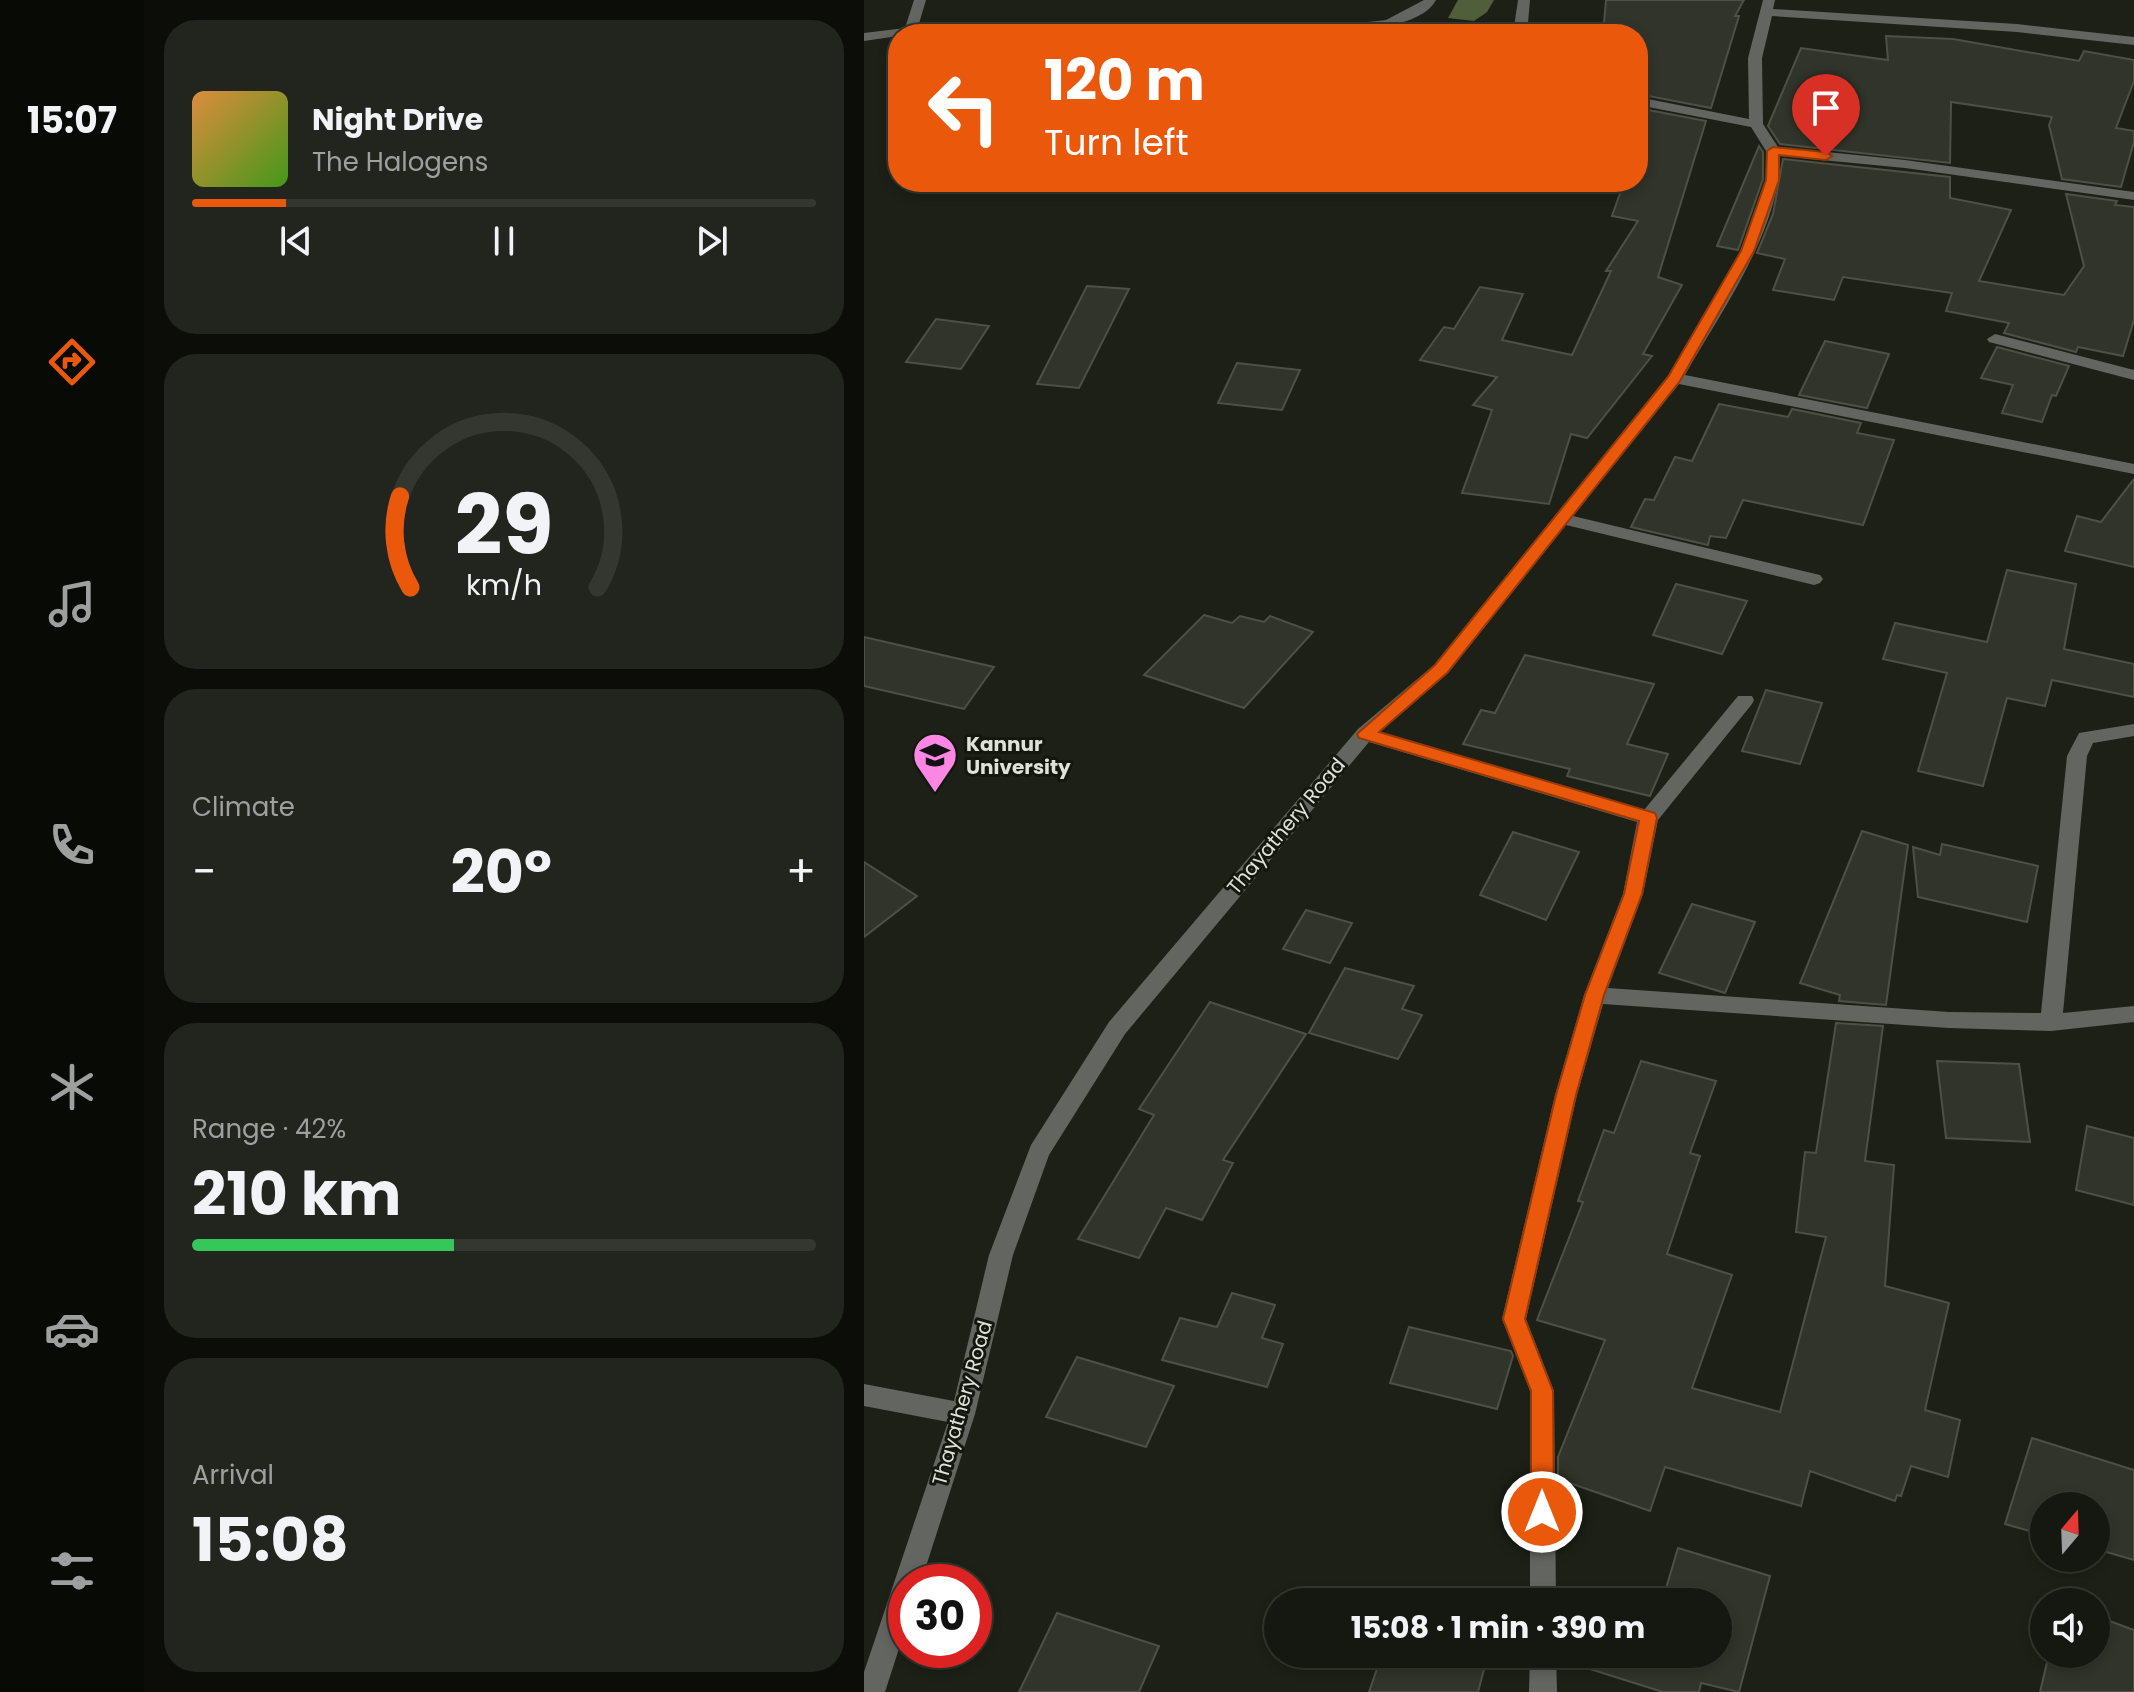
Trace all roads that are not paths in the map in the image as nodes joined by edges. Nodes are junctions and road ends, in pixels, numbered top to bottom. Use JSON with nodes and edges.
{"nodes":[{"id":1,"x":920,"y":0,"type":"edge"},
{"id":2,"x":1430,"y":0,"type":"edge"},
{"id":3,"x":1524,"y":0,"type":"edge"},
{"id":4,"x":1768,"y":6,"type":"edge"},
{"id":5,"x":912,"y":24,"type":"edge"},
{"id":6,"x":1382,"y":24,"type":"edge"},
{"id":7,"x":1521,"y":24,"type":"edge"},
{"id":8,"x":888,"y":34,"type":"edge"},
{"id":9,"x":864,"y":37,"type":"edge"},
{"id":10,"x":2134,"y":41,"type":"edge"},
{"id":11,"x":1648,"y":103,"type":"edge"},
{"id":12,"x":1756,"y":124,"type":"junction"},
{"id":13,"x":1773,"y":151,"type":"junction"},
{"id":14,"x":2134,"y":196,"type":"edge"},
{"id":15,"x":1995,"y":339,"type":"dead end"},
{"id":16,"x":2134,"y":375,"type":"edge"},
{"id":17,"x":1675,"y":378,"type":"junction"},
{"id":18,"x":2134,"y":469,"type":"edge"},
{"id":19,"x":1561,"y":519,"type":"junction"},
{"id":20,"x":1814,"y":579,"type":"dead end"},
{"id":21,"x":1745,"y":700,"type":"dead end"},
{"id":22,"x":2134,"y":730,"type":"edge"},
{"id":23,"x":1365,"y":734,"type":"junction"},
{"id":24,"x":1648,"y":818,"type":"junction"},
{"id":25,"x":1595,"y":995,"type":"junction"},
{"id":26,"x":2134,"y":1014,"type":"edge"},
{"id":27,"x":2051,"y":1023,"type":"junction"},
{"id":28,"x":864,"y":1395,"type":"edge"},
{"id":29,"x":963,"y":1414,"type":"junction"},
{"id":30,"x":914,"y":1564,"type":"edge"},
{"id":31,"x":1543,"y":1588,"type":"edge"},
{"id":32,"x":888,"y":1641,"type":"edge"},
{"id":33,"x":1543,"y":1668,"type":"edge"},
{"id":34,"x":871,"y":1692,"type":"edge"},
{"id":35,"x":1543,"y":1692,"type":"edge"}],
"edges":[{"from":1,"to":5,"type":"street"},
{"from":2,"to":6,"type":"street"},
{"from":3,"to":7,"type":"street"},
{"from":4,"to":10,"type":"street"},
{"from":4,"to":12,"type":"street"},
{"from":8,"to":9,"type":"street"},
{"from":11,"to":12,"type":"street"},
{"from":12,"to":13,"type":"street"},
{"from":13,"to":14,"type":"street"},
{"from":13,"to":17,"type":"street","name":"Thayathery Road"},
{"from":15,"to":16,"type":"street"},
{"from":17,"to":18,"type":"street"},
{"from":17,"to":19,"type":"street","name":"Thayathery Road"},
{"from":19,"to":20,"type":"street"},
{"from":19,"to":23,"type":"street","name":"Thayathery Road"},
{"from":21,"to":24,"type":"street"},
{"from":22,"to":27,"type":"street"},
{"from":23,"to":24,"type":"street"},
{"from":23,"to":29,"type":"street","name":"Thayathery Road"},
{"from":24,"to":25,"type":"street"},
{"from":25,"to":27,"type":"street"},
{"from":25,"to":31,"type":"street"},
{"from":26,"to":27,"type":"street"},
{"from":28,"to":29,"type":"street"},
{"from":29,"to":30,"type":"street","name":"Thayathery Road"},
{"from":32,"to":34,"type":"street","name":"Thayathery Road"},
{"from":33,"to":35,"type":"street"}]}
